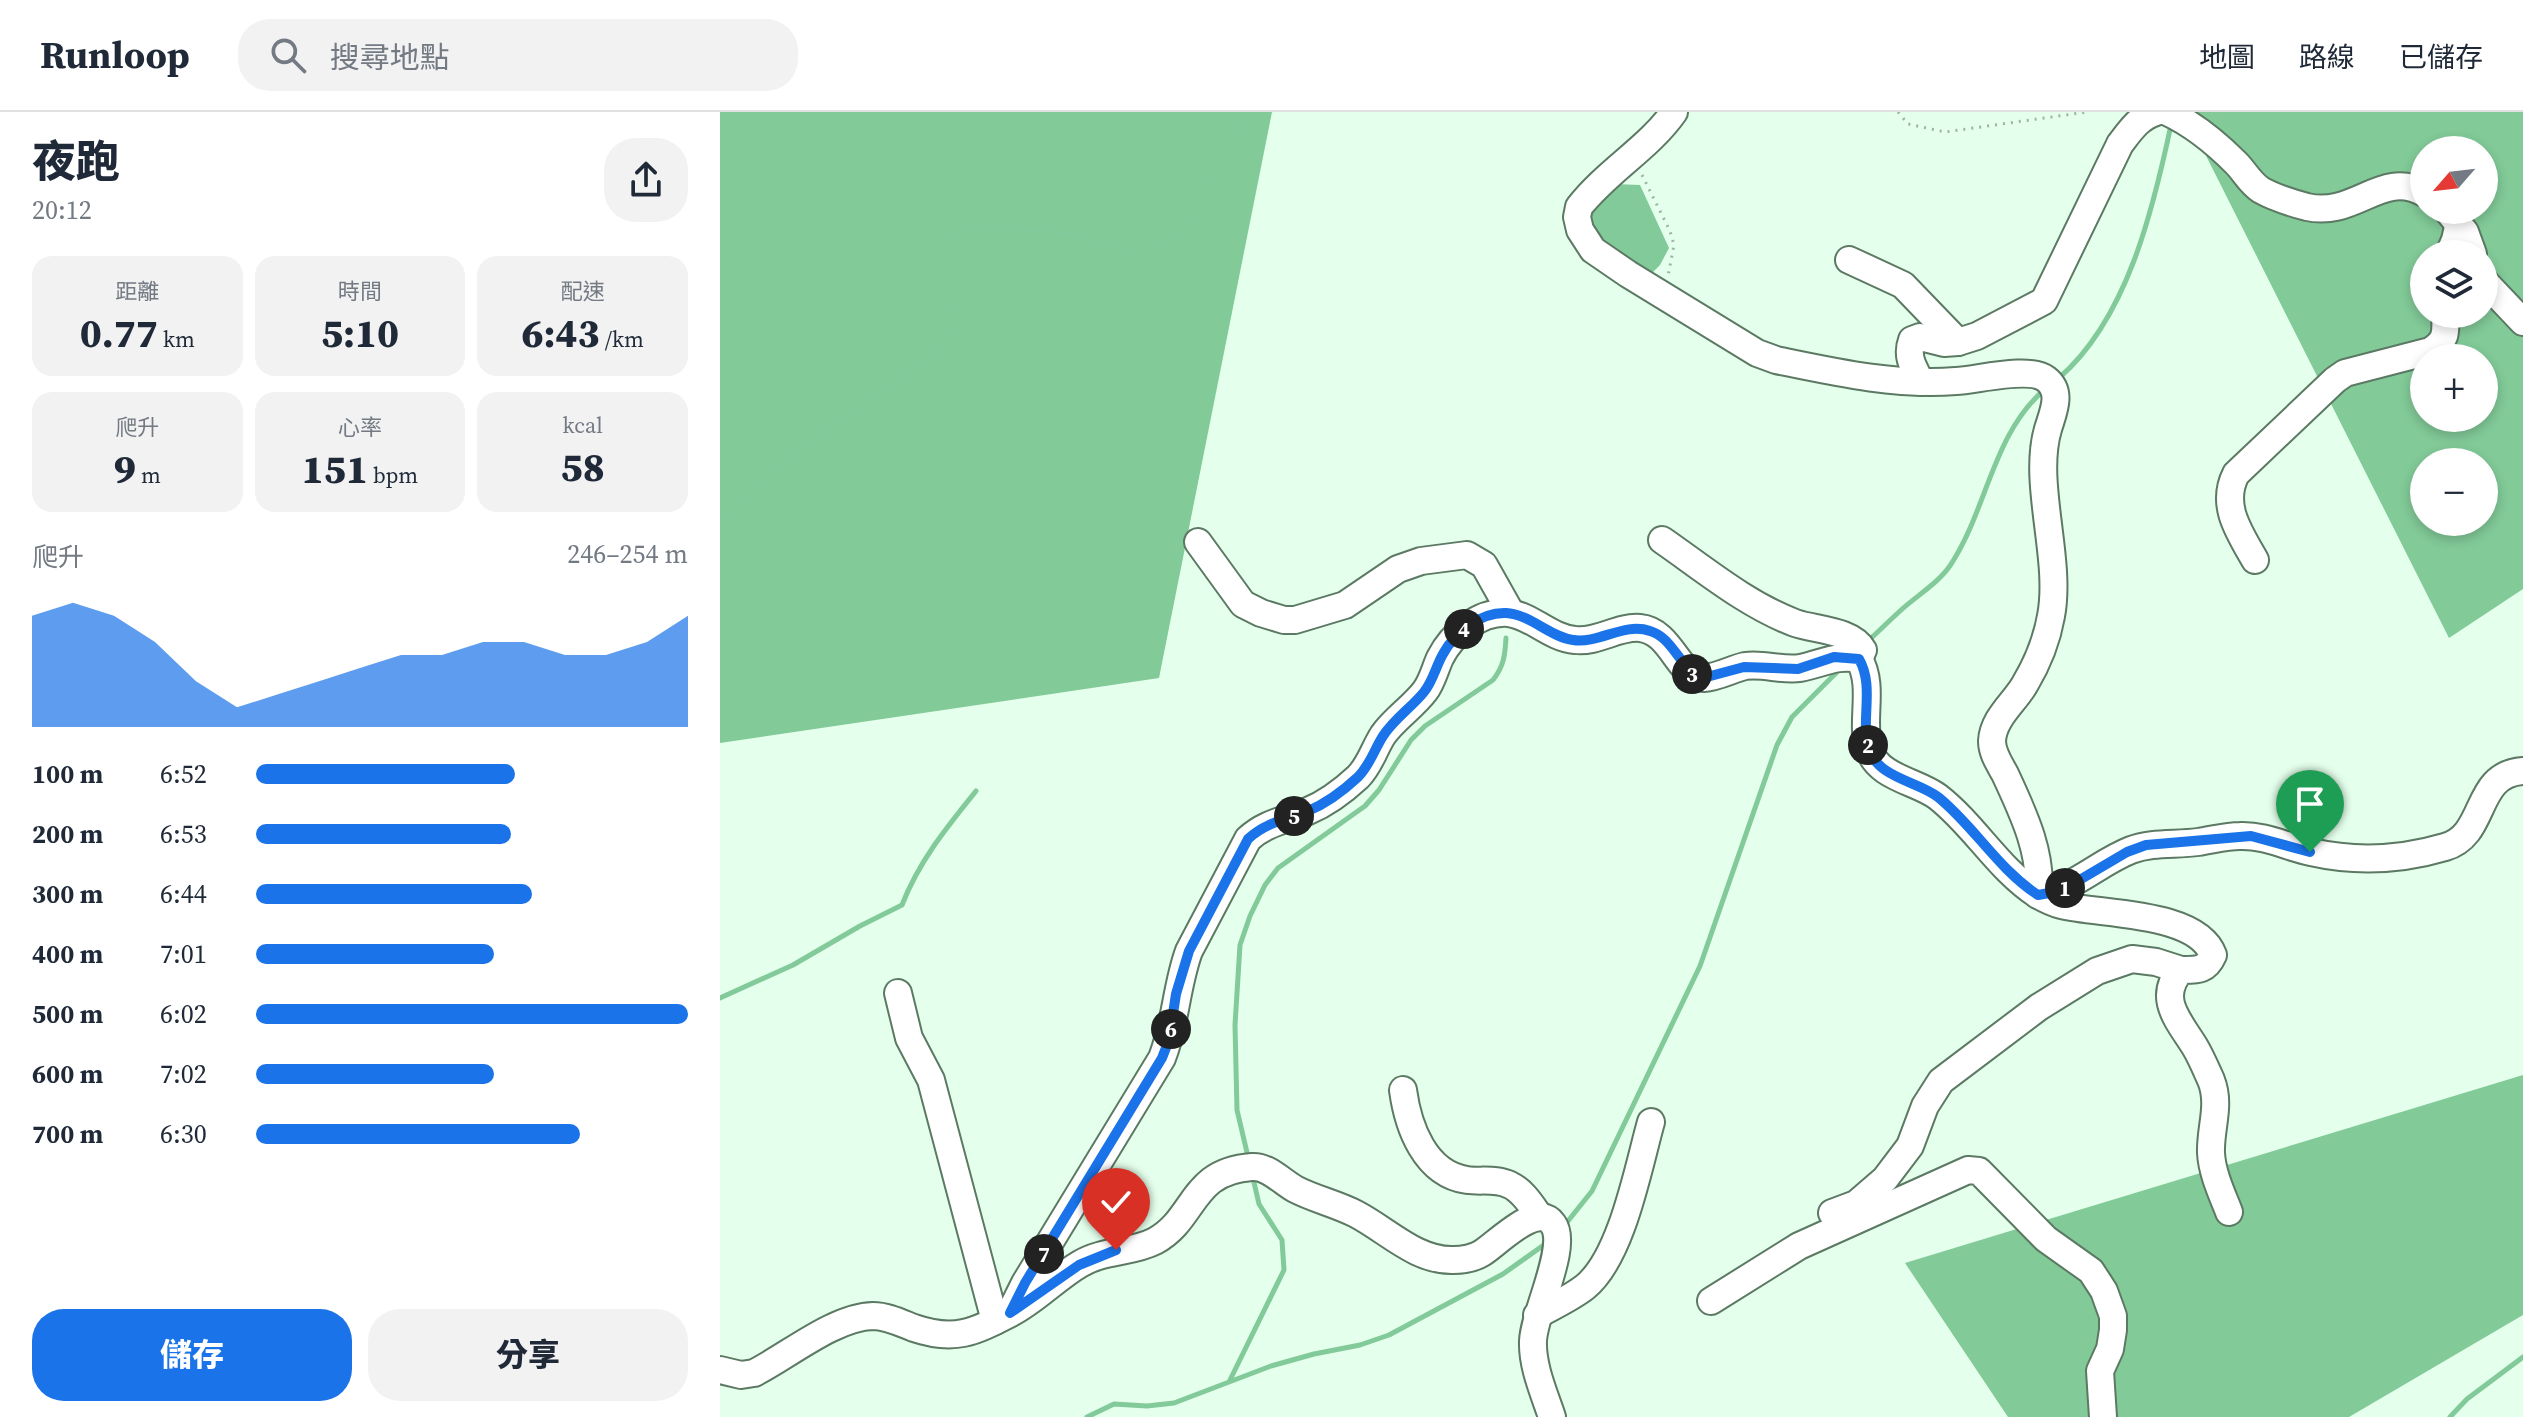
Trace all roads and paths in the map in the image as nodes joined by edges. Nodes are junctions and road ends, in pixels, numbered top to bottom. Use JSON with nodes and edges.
{"nodes":[{"id":1,"x":1674,"y":112,"type":"edge"},
{"id":2,"x":1898,"y":112,"type":"edge"},
{"id":3,"x":2087,"y":112,"type":"edge"},
{"id":4,"x":2156,"y":112,"type":"edge"},
{"id":5,"x":2167,"y":112,"type":"edge"},
{"id":6,"x":1632,"y":154,"type":"junction"},
{"id":7,"x":2410,"y":188,"type":"edge"},
{"id":8,"x":1849,"y":260,"type":"dead end"},
{"id":9,"x":1664,"y":296,"type":"junction"},
{"id":10,"x":2498,"y":296,"type":"edge"},
{"id":11,"x":2523,"y":322,"type":"edge"},
{"id":12,"x":2446,"y":328,"type":"edge"},
{"id":13,"x":1958,"y":342,"type":"junction"},
{"id":14,"x":1921,"y":382,"type":"junction"},
{"id":15,"x":1662,"y":540,"type":"dead end"},
{"id":16,"x":1198,"y":542,"type":"dead end"},
{"id":17,"x":2255,"y":560,"type":"dead end"},
{"id":18,"x":1511,"y":613,"type":"junction"},
{"id":19,"x":1859,"y":659,"type":"junction"},
{"id":20,"x":2523,"y":771,"type":"edge"},
{"id":21,"x":2038,"y":895,"type":"junction"},
{"id":22,"x":2181,"y":970,"type":"junction"},
{"id":23,"x":898,"y":993,"type":"dead end"},
{"id":24,"x":1403,"y":1090,"type":"dead end"},
{"id":25,"x":1651,"y":1122,"type":"dead end"},
{"id":26,"x":2229,"y":1212,"type":"dead end"},
{"id":27,"x":1540,"y":1217,"type":"junction"},
{"id":28,"x":1799,"y":1246,"type":"junction"},
{"id":29,"x":1711,"y":1301,"type":"dead end"},
{"id":30,"x":1537,"y":1315,"type":"junction"},
{"id":31,"x":1002,"y":1317,"type":"junction"},
{"id":32,"x":720,"y":1370,"type":"edge"},
{"id":33,"x":1552,"y":1417,"type":"edge"},
{"id":34,"x":2103,"y":1417,"type":"edge"}],
"edges":[{"from":1,"to":6,"type":"lane"},
{"from":2,"to":3,"type":"path"},
{"from":4,"to":13,"type":"lane"},
{"from":5,"to":7,"type":"lane"},
{"from":6,"to":9,"type":"path"},
{"from":6,"to":9,"type":"lane"},
{"from":8,"to":13,"type":"lane"},
{"from":9,"to":14,"type":"lane"},
{"from":10,"to":11,"type":"lane"},
{"from":12,"to":17,"type":"lane"},
{"from":13,"to":14,"type":"lane"},
{"from":14,"to":21,"type":"lane"},
{"from":15,"to":19,"type":"lane"},
{"from":16,"to":18,"type":"lane"},
{"from":18,"to":19,"type":"lane"},
{"from":18,"to":31,"type":"lane"},
{"from":19,"to":21,"type":"lane"},
{"from":20,"to":21,"type":"lane"},
{"from":21,"to":22,"type":"lane"},
{"from":22,"to":26,"type":"lane"},
{"from":22,"to":28,"type":"lane"},
{"from":23,"to":31,"type":"lane"},
{"from":24,"to":27,"type":"lane"},
{"from":25,"to":30,"type":"lane"},
{"from":27,"to":30,"type":"lane"},
{"from":27,"to":31,"type":"lane"},
{"from":28,"to":29,"type":"lane"},
{"from":28,"to":34,"type":"lane"},
{"from":30,"to":33,"type":"lane"},
{"from":31,"to":32,"type":"lane"}]}
